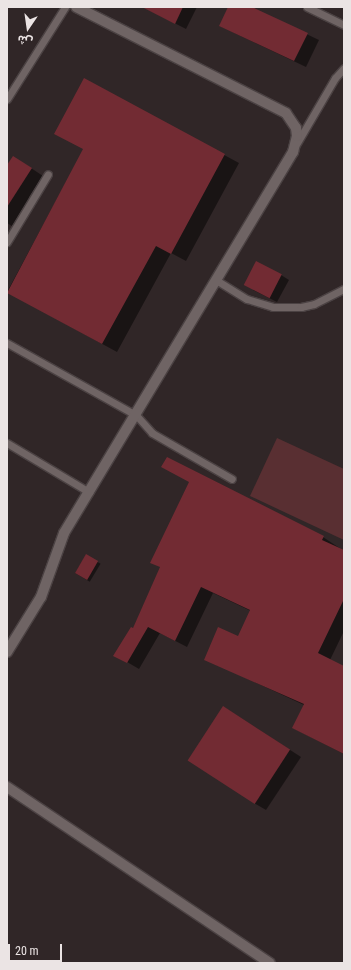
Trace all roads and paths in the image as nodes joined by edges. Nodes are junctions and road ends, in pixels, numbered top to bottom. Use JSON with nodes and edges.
{"nodes":[{"id":1,"x":65,"y":7,"type":"edge"},
{"id":2,"x":76,"y":7,"type":"edge"},
{"id":3,"x":307,"y":7,"type":"edge"},
{"id":4,"x":344,"y":24,"type":"edge"},
{"id":5,"x":344,"y":68,"type":"edge"},
{"id":6,"x":7,"y":99,"type":"edge"},
{"id":7,"x":296,"y":144,"type":"junction"},
{"id":8,"x":48,"y":174,"type":"dead end"},
{"id":9,"x":7,"y":242,"type":"edge"},
{"id":10,"x":216,"y":280,"type":"junction"},
{"id":11,"x":344,"y":289,"type":"edge"},
{"id":12,"x":7,"y":344,"type":"edge"},
{"id":13,"x":136,"y":415,"type":"junction"},
{"id":14,"x":7,"y":443,"type":"edge"},
{"id":15,"x":232,"y":480,"type":"dead end"},
{"id":16,"x":89,"y":492,"type":"junction"},
{"id":17,"x":7,"y":652,"type":"edge"},
{"id":18,"x":7,"y":787,"type":"edge"},
{"id":19,"x":270,"y":963,"type":"edge"}],
"edges":[{"from":1,"to":6,"type":"lane"},
{"from":2,"to":7,"type":"street"},
{"from":3,"to":4,"type":"lane"},
{"from":5,"to":7,"type":"lane"},
{"from":7,"to":10,"type":"street"},
{"from":8,"to":9,"type":"lane"},
{"from":10,"to":11,"type":"lane"},
{"from":10,"to":13,"type":"street"},
{"from":12,"to":13,"type":"lane"},
{"from":13,"to":15,"type":"lane"},
{"from":13,"to":16,"type":"street"},
{"from":14,"to":16,"type":"lane"},
{"from":16,"to":17,"type":"street"},
{"from":18,"to":19,"type":"street"}]}
